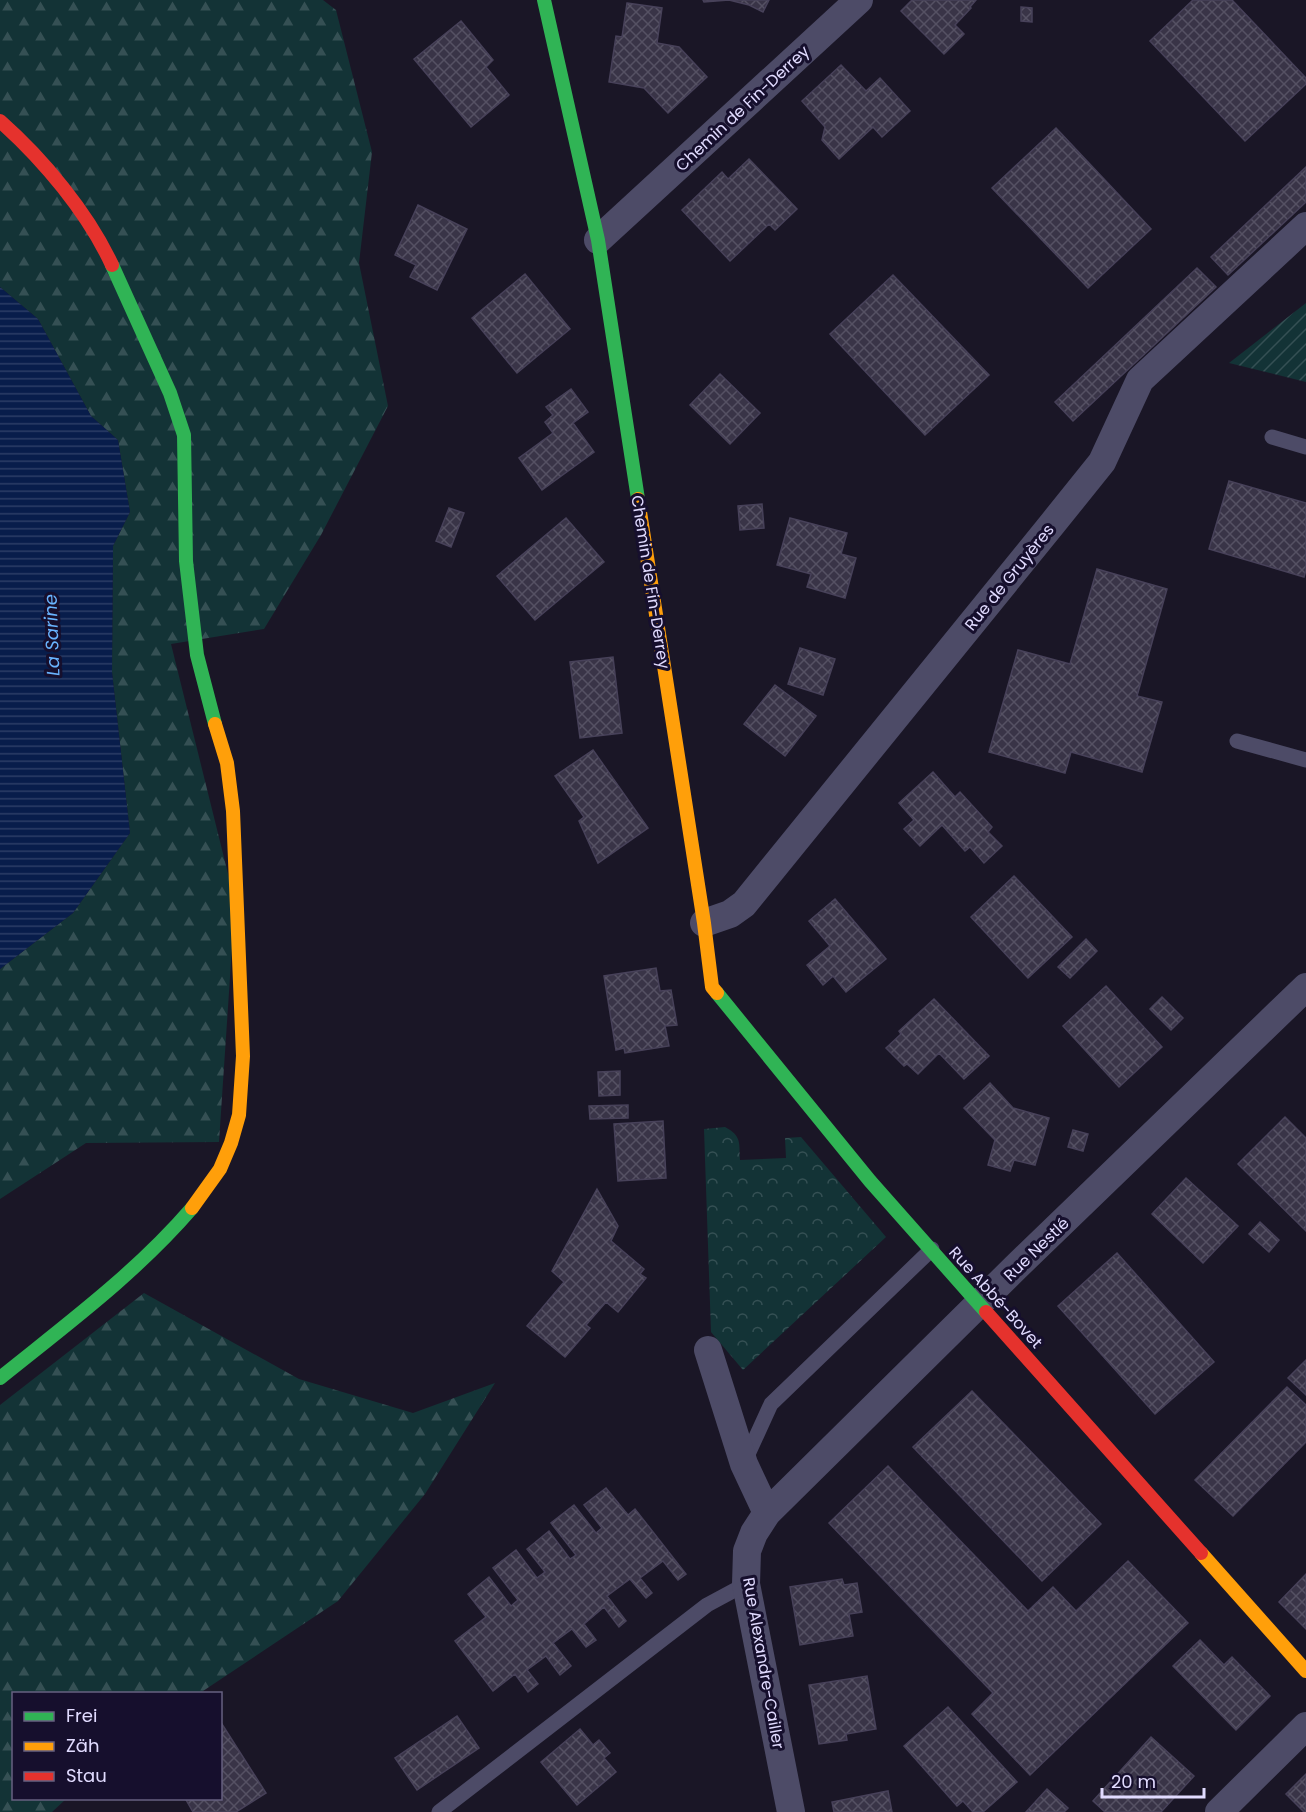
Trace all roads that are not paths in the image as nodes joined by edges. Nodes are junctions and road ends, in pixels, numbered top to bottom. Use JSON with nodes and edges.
{"nodes":[{"id":1,"x":544,"y":0,"type":"edge"},
{"id":2,"x":859,"y":0,"type":"edge"},
{"id":3,"x":0,"y":121,"type":"edge"},
{"id":4,"x":1306,"y":226,"type":"edge"},
{"id":5,"x":598,"y":240,"type":"junction"},
{"id":6,"x":1272,"y":438,"type":"dead end"},
{"id":7,"x":1306,"y":447,"type":"edge"},
{"id":8,"x":1237,"y":741,"type":"dead end"},
{"id":9,"x":1306,"y":760,"type":"edge"},
{"id":10,"x":704,"y":923,"type":"junction"},
{"id":11,"x":1306,"y":987,"type":"edge"},
{"id":12,"x":932,"y":1250,"type":"junction"},
{"id":13,"x":980,"y":1304,"type":"junction"},
{"id":14,"x":708,"y":1350,"type":"dead end"},
{"id":15,"x":0,"y":1378,"type":"edge"},
{"id":16,"x":744,"y":1464,"type":"junction"},
{"id":17,"x":767,"y":1513,"type":"junction"},
{"id":18,"x":746,"y":1584,"type":"junction"},
{"id":19,"x":1306,"y":1671,"type":"edge"},
{"id":20,"x":1306,"y":1726,"type":"edge"},
{"id":21,"x":439,"y":1812,"type":"edge"},
{"id":22,"x":791,"y":1812,"type":"edge"},
{"id":23,"x":1219,"y":1812,"type":"edge"}],
"edges":[{"from":1,"to":5,"type":"street","name":"Chemin de Fin-Derrey"},
{"from":2,"to":5,"type":"street","name":"Chemin de Fin-Derrey"},
{"from":3,"to":15,"type":"street"},
{"from":4,"to":10,"type":"street","name":"Rue de Gruyères"},
{"from":5,"to":10,"type":"street","name":"Chemin de Fin-Derrey"},
{"from":6,"to":7,"type":"lane"},
{"from":8,"to":9,"type":"lane"},
{"from":10,"to":12,"type":"street","name":"Rue Abbé-Bovet"},
{"from":11,"to":13,"type":"street","name":"Rue Nestlé"},
{"from":12,"to":13,"type":"street","name":"Rue Abbé-Bovet"},
{"from":12,"to":16,"type":"lane"},
{"from":13,"to":17,"type":"street","name":"Rue Nestlé"},
{"from":13,"to":19,"type":"street","name":"Rue Abbé-Bovet"},
{"from":14,"to":16,"type":"street"},
{"from":16,"to":17,"type":"street"},
{"from":17,"to":18,"type":"street","name":"Rue Alexandre-Cailler"},
{"from":18,"to":21,"type":"lane"},
{"from":18,"to":22,"type":"street","name":"Rue Alexandre-Cailler"},
{"from":20,"to":23,"type":"street"}]}
